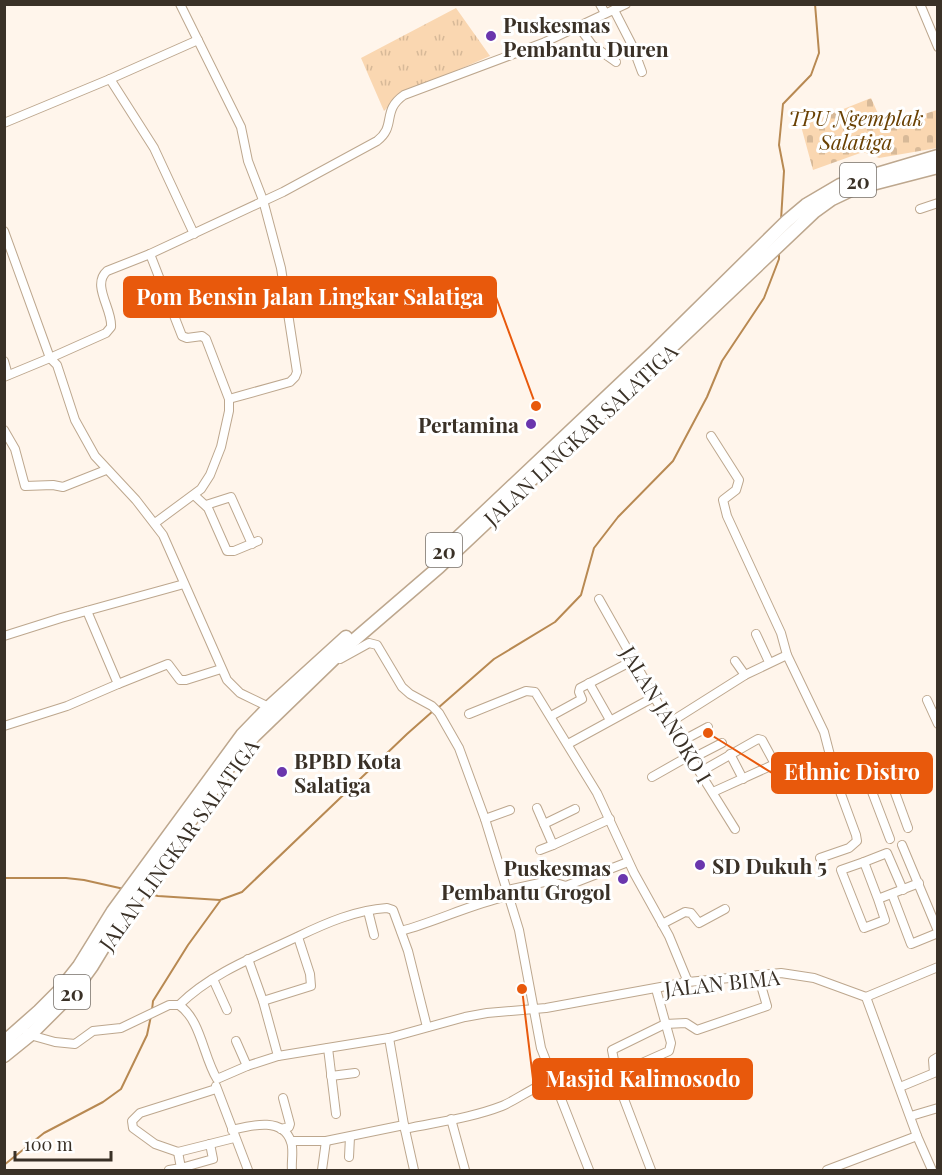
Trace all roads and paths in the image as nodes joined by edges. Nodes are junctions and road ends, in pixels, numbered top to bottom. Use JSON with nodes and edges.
{"nodes":[{"id":1,"x":180,"y":4,"type":"edge"},
{"id":2,"x":600,"y":4,"type":"edge"},
{"id":3,"x":626,"y":4,"type":"edge"},
{"id":4,"x":920,"y":4,"type":"edge"},
{"id":5,"x":614,"y":10,"type":"junction"},
{"id":6,"x":605,"y":14,"type":"junction"},
{"id":7,"x":579,"y":27,"type":"junction"},
{"id":8,"x":198,"y":40,"type":"junction"},
{"id":9,"x":938,"y":47,"type":"edge"},
{"id":10,"x":616,"y":62,"type":"dead end"},
{"id":11,"x":642,"y":72,"type":"dead end"},
{"id":12,"x":110,"y":79,"type":"junction"},
{"id":13,"x":4,"y":123,"type":"edge"},
{"id":14,"x":938,"y":156,"type":"edge"},
{"id":15,"x":938,"y":167,"type":"edge"},
{"id":16,"x":263,"y":200,"type":"junction"},
{"id":17,"x":938,"y":204,"type":"edge"},
{"id":18,"x":920,"y":209,"type":"dead end"},
{"id":19,"x":790,"y":226,"type":"junction"},
{"id":20,"x":4,"y":231,"type":"edge"},
{"id":21,"x":194,"y":234,"type":"junction"},
{"id":22,"x":150,"y":254,"type":"junction"},
{"id":23,"x":50,"y":358,"type":"junction"},
{"id":24,"x":4,"y":361,"type":"edge"},
{"id":25,"x":6,"y":376,"type":"edge"},
{"id":26,"x":229,"y":399,"type":"junction"},
{"id":27,"x":4,"y":430,"type":"edge"},
{"id":28,"x":711,"y":436,"type":"dead end"},
{"id":29,"x":106,"y":470,"type":"junction"},
{"id":30,"x":194,"y":495,"type":"junction"},
{"id":31,"x":206,"y":505,"type":"junction"},
{"id":32,"x":155,"y":523,"type":"junction"},
{"id":33,"x":183,"y":584,"type":"junction"},
{"id":34,"x":599,"y":599,"type":"dead end"},
{"id":35,"x":87,"y":611,"type":"junction"},
{"id":36,"x":756,"y":634,"type":"dead end"},
{"id":37,"x":4,"y":636,"type":"edge"},
{"id":38,"x":787,"y":655,"type":"junction"},
{"id":39,"x":634,"y":660,"type":"junction"},
{"id":40,"x":735,"y":661,"type":"dead end"},
{"id":41,"x":769,"y":662,"type":"junction"},
{"id":42,"x":321,"y":665,"type":"junction"},
{"id":43,"x":221,"y":669,"type":"junction"},
{"id":44,"x":745,"y":675,"type":"junction"},
{"id":45,"x":589,"y":683,"type":"junction"},
{"id":46,"x":118,"y":684,"type":"junction"},
{"id":47,"x":293,"y":692,"type":"junction"},
{"id":48,"x":654,"y":697,"type":"junction"},
{"id":49,"x":927,"y":700,"type":"dead end"},
{"id":50,"x":269,"y":707,"type":"junction"},
{"id":51,"x":469,"y":714,"type":"dead end"},
{"id":52,"x":550,"y":716,"type":"junction"},
{"id":53,"x":610,"y":720,"type":"junction"},
{"id":54,"x":669,"y":723,"type":"junction"},
{"id":55,"x":938,"y":724,"type":"edge"},
{"id":56,"x":4,"y":726,"type":"edge"},
{"id":57,"x":708,"y":727,"type":"dead end"},
{"id":58,"x":680,"y":742,"type":"junction"},
{"id":59,"x":722,"y":743,"type":"dead end"},
{"id":60,"x":568,"y":744,"type":"junction"},
{"id":61,"x":730,"y":754,"type":"junction"},
{"id":62,"x":690,"y":758,"type":"junction"},
{"id":63,"x":886,"y":768,"type":"dead end"},
{"id":64,"x":700,"y":772,"type":"junction"},
{"id":65,"x":866,"y":776,"type":"dead end"},
{"id":66,"x":652,"y":777,"type":"dead end"},
{"id":67,"x":743,"y":779,"type":"junction"},
{"id":68,"x":714,"y":792,"type":"junction"},
{"id":69,"x":537,"y":808,"type":"dead end"},
{"id":70,"x":575,"y":809,"type":"dead end"},
{"id":71,"x":510,"y":810,"type":"dead end"},
{"id":72,"x":485,"y":819,"type":"junction"},
{"id":73,"x":610,"y":819,"type":"junction"},
{"id":74,"x":544,"y":824,"type":"junction"},
{"id":75,"x":908,"y":828,"type":"dead end"},
{"id":76,"x":735,"y":829,"type":"dead end"},
{"id":77,"x":890,"y":839,"type":"dead end"},
{"id":78,"x":553,"y":845,"type":"junction"},
{"id":79,"x":902,"y":845,"type":"dead end"},
{"id":80,"x":540,"y":850,"type":"dead end"},
{"id":81,"x":820,"y":858,"type":"dead end"},
{"id":82,"x":628,"y":862,"type":"junction"},
{"id":83,"x":864,"y":862,"type":"junction"},
{"id":84,"x":147,"y":875,"type":"junction"},
{"id":85,"x":919,"y":883,"type":"junction"},
{"id":86,"x":903,"y":890,"type":"junction"},
{"id":87,"x":508,"y":893,"type":"junction"},
{"id":88,"x":892,"y":894,"type":"junction"},
{"id":89,"x":878,"y":900,"type":"junction"},
{"id":90,"x":934,"y":908,"type":"edge"},
{"id":91,"x":725,"y":909,"type":"dead end"},
{"id":92,"x":368,"y":911,"type":"junction"},
{"id":93,"x":662,"y":924,"type":"junction"},
{"id":94,"x":401,"y":931,"type":"junction"},
{"id":95,"x":938,"y":932,"type":"edge"},
{"id":96,"x":374,"y":935,"type":"dead end"},
{"id":97,"x":298,"y":937,"type":"junction"},
{"id":98,"x":248,"y":959,"type":"junction"},
{"id":99,"x":938,"y":967,"type":"edge"},
{"id":100,"x":758,"y":975,"type":"junction"},
{"id":101,"x":213,"y":979,"type":"junction"},
{"id":102,"x":688,"y":982,"type":"junction"},
{"id":103,"x":656,"y":989,"type":"junction"},
{"id":104,"x":866,"y":997,"type":"junction"},
{"id":105,"x":263,"y":1001,"type":"junction"},
{"id":106,"x":179,"y":1005,"type":"junction"},
{"id":107,"x":226,"y":1010,"type":"dead end"},
{"id":108,"x":534,"y":1010,"type":"junction"},
{"id":109,"x":665,"y":1024,"type":"junction"},
{"id":110,"x":428,"y":1027,"type":"junction"},
{"id":111,"x":26,"y":1031,"type":"junction"},
{"id":112,"x":389,"y":1038,"type":"junction"},
{"id":113,"x":236,"y":1041,"type":"dead end"},
{"id":114,"x":4,"y":1042,"type":"edge"},
{"id":115,"x":328,"y":1048,"type":"junction"},
{"id":116,"x":4,"y":1056,"type":"edge"},
{"id":117,"x":278,"y":1056,"type":"junction"},
{"id":118,"x":938,"y":1057,"type":"edge"},
{"id":119,"x":247,"y":1066,"type":"junction"},
{"id":120,"x":616,"y":1070,"type":"junction"},
{"id":121,"x":356,"y":1073,"type":"dead end"},
{"id":122,"x":332,"y":1076,"type":"junction"},
{"id":123,"x":217,"y":1079,"type":"junction"},
{"id":124,"x":554,"y":1084,"type":"junction"},
{"id":125,"x":900,"y":1087,"type":"junction"},
{"id":126,"x":216,"y":1089,"type":"junction"},
{"id":127,"x":283,"y":1098,"type":"dead end"},
{"id":128,"x":938,"y":1108,"type":"edge"},
{"id":129,"x":336,"y":1114,"type":"dead end"},
{"id":130,"x":911,"y":1116,"type":"junction"},
{"id":131,"x":451,"y":1119,"type":"junction"},
{"id":132,"x":404,"y":1127,"type":"junction"},
{"id":133,"x":281,"y":1129,"type":"junction"},
{"id":134,"x":233,"y":1134,"type":"junction"},
{"id":135,"x":917,"y":1136,"type":"junction"},
{"id":136,"x":350,"y":1137,"type":"junction"},
{"id":137,"x":326,"y":1141,"type":"junction"},
{"id":138,"x":291,"y":1142,"type":"junction"},
{"id":139,"x":210,"y":1144,"type":"junction"},
{"id":140,"x":178,"y":1152,"type":"junction"},
{"id":141,"x":349,"y":1157,"type":"dead end"},
{"id":142,"x":181,"y":1168,"type":"junction"},
{"id":143,"x":169,"y":1170,"type":"edge"},
{"id":144,"x":248,"y":1170,"type":"edge"},
{"id":145,"x":292,"y":1170,"type":"edge"},
{"id":146,"x":322,"y":1170,"type":"edge"},
{"id":147,"x":414,"y":1170,"type":"edge"},
{"id":148,"x":465,"y":1170,"type":"edge"},
{"id":149,"x":589,"y":1170,"type":"edge"},
{"id":150,"x":651,"y":1170,"type":"edge"},
{"id":151,"x":827,"y":1170,"type":"edge"},
{"id":152,"x":933,"y":1170,"type":"edge"}],
"edges":[{"from":1,"to":8,"type":"street"},
{"from":2,"to":6,"type":"street"},
{"from":3,"to":5,"type":"street"},
{"from":4,"to":9,"type":"street"},
{"from":5,"to":6,"type":"street"},
{"from":5,"to":11,"type":"street"},
{"from":6,"to":7,"type":"street"},
{"from":7,"to":10,"type":"street"},
{"from":7,"to":16,"type":"street"},
{"from":8,"to":12,"type":"street"},
{"from":8,"to":16,"type":"street"},
{"from":12,"to":13,"type":"street"},
{"from":12,"to":21,"type":"street"},
{"from":14,"to":19,"type":"highway","name":"JALAN LINGKAR SALATIGA","number":"20"},
{"from":15,"to":19,"type":"highway","name":"JALAN LINGKAR SALATIGA","number":"20"},
{"from":16,"to":21,"type":"street"},
{"from":16,"to":26,"type":"street"},
{"from":17,"to":18,"type":"street"},
{"from":19,"to":42,"type":"highway","name":"JALAN LINGKAR SALATIGA","number":"20"},
{"from":20,"to":23,"type":"street"},
{"from":21,"to":22,"type":"street"},
{"from":22,"to":23,"type":"street"},
{"from":22,"to":26,"type":"street"},
{"from":23,"to":25,"type":"street"},
{"from":23,"to":29,"type":"street"},
{"from":24,"to":25,"type":"street"},
{"from":26,"to":30,"type":"street"},
{"from":27,"to":29,"type":"street"},
{"from":28,"to":38,"type":"street"},
{"from":29,"to":32,"type":"street"},
{"from":30,"to":31,"type":"street"},
{"from":30,"to":32,"type":"street"},
{"from":31,"to":31,"type":"street"},
{"from":32,"to":33,"type":"street"},
{"from":33,"to":35,"type":"street"},
{"from":33,"to":43,"type":"street"},
{"from":34,"to":39,"type":"street","name":"JALAN JANOKO I"},
{"from":35,"to":37,"type":"street"},
{"from":35,"to":46,"type":"street"},
{"from":36,"to":41,"type":"street"},
{"from":38,"to":41,"type":"street"},
{"from":38,"to":81,"type":"street"},
{"from":39,"to":45,"type":"street"},
{"from":39,"to":48,"type":"street","name":"JALAN JANOKO I"},
{"from":40,"to":44,"type":"street"},
{"from":41,"to":44,"type":"street"},
{"from":42,"to":47,"type":"highway","name":"JALAN LINGKAR SALATIGA","number":"20"},
{"from":42,"to":72,"type":"street"},
{"from":43,"to":46,"type":"street"},
{"from":43,"to":50,"type":"street"},
{"from":44,"to":54,"type":"street"},
{"from":45,"to":52,"type":"street"},
{"from":45,"to":53,"type":"street"},
{"from":46,"to":56,"type":"street"},
{"from":47,"to":50,"type":"highway","name":"JALAN LINGKAR SALATIGA","number":"20"},
{"from":47,"to":84,"type":"highway","name":"JALAN LINGKAR SALATIGA","number":"20"},
{"from":48,"to":53,"type":"street"},
{"from":48,"to":54,"type":"street","name":"JALAN JANOKO I"},
{"from":49,"to":55,"type":"street"},
{"from":50,"to":84,"type":"highway","name":"JALAN LINGKAR SALATIGA","number":"20"},
{"from":51,"to":52,"type":"street"},
{"from":52,"to":60,"type":"street"},
{"from":53,"to":60,"type":"street"},
{"from":54,"to":58,"type":"street","name":"JALAN JANOKO I"},
{"from":57,"to":58,"type":"street"},
{"from":58,"to":62,"type":"street","name":"JALAN JANOKO I"},
{"from":59,"to":62,"type":"street"},
{"from":60,"to":73,"type":"street"},
{"from":61,"to":64,"type":"street"},
{"from":61,"to":67,"type":"street"},
{"from":61,"to":67,"type":"street"},
{"from":62,"to":64,"type":"street","name":"JALAN JANOKO I"},
{"from":62,"to":66,"type":"street"},
{"from":63,"to":75,"type":"street"},
{"from":64,"to":68,"type":"street","name":"JALAN JANOKO I"},
{"from":65,"to":77,"type":"street"},
{"from":67,"to":68,"type":"street"},
{"from":68,"to":76,"type":"street","name":"JALAN JANOKO I"},
{"from":69,"to":74,"type":"street"},
{"from":70,"to":74,"type":"street"},
{"from":71,"to":72,"type":"street"},
{"from":72,"to":87,"type":"street"},
{"from":73,"to":78,"type":"street"},
{"from":73,"to":82,"type":"street"},
{"from":74,"to":78,"type":"street"},
{"from":78,"to":80,"type":"street"},
{"from":79,"to":85,"type":"street"},
{"from":82,"to":87,"type":"street"},
{"from":82,"to":93,"type":"street"},
{"from":83,"to":86,"type":"street"},
{"from":83,"to":89,"type":"street"},
{"from":83,"to":89,"type":"street"},
{"from":84,"to":111,"type":"highway","name":"JALAN LINGKAR SALATIGA","number":"20"},
{"from":85,"to":86,"type":"street"},
{"from":85,"to":90,"type":"street"},
{"from":86,"to":88,"type":"street"},
{"from":87,"to":94,"type":"street"},
{"from":87,"to":108,"type":"street"},
{"from":88,"to":89,"type":"street"},
{"from":88,"to":95,"type":"street"},
{"from":90,"to":95,"type":"street"},
{"from":91,"to":93,"type":"street"},
{"from":92,"to":94,"type":"street"},
{"from":92,"to":96,"type":"street"},
{"from":92,"to":97,"type":"street"},
{"from":93,"to":102,"type":"street"},
{"from":94,"to":110,"type":"street"},
{"from":97,"to":98,"type":"street"},
{"from":97,"to":105,"type":"street"},
{"from":98,"to":101,"type":"street"},
{"from":98,"to":105,"type":"street"},
{"from":99,"to":104,"type":"street"},
{"from":100,"to":102,"type":"street","name":"JALAN BIMA"},
{"from":100,"to":104,"type":"street","name":"JALAN BIMA"},
{"from":100,"to":109,"type":"street"},
{"from":101,"to":106,"type":"street"},
{"from":101,"to":107,"type":"street"},
{"from":102,"to":103,"type":"street","name":"JALAN BIMA"},
{"from":103,"to":108,"type":"street","name":"JALAN BIMA"},
{"from":103,"to":109,"type":"street"},
{"from":104,"to":125,"type":"street"},
{"from":105,"to":117,"type":"street"},
{"from":106,"to":111,"type":"street"},
{"from":106,"to":123,"type":"street"},
{"from":108,"to":110,"type":"street","name":"JALAN BIMA"},
{"from":108,"to":124,"type":"street"},
{"from":109,"to":120,"type":"street"},
{"from":109,"to":120,"type":"street"},
{"from":110,"to":112,"type":"street","name":"JALAN BIMA"},
{"from":111,"to":114,"type":"highway","name":"JALAN LINGKAR SALATIGA","number":"20"},
{"from":111,"to":116,"type":"highway","name":"JALAN LINGKAR SALATIGA","number":"20"},
{"from":112,"to":115,"type":"street","name":"JALAN BIMA"},
{"from":112,"to":132,"type":"street"},
{"from":113,"to":119,"type":"street"},
{"from":115,"to":117,"type":"street","name":"JALAN BIMA"},
{"from":115,"to":122,"type":"street"},
{"from":117,"to":119,"type":"street","name":"JALAN BIMA"},
{"from":118,"to":125,"type":"street"},
{"from":119,"to":123,"type":"street","name":"JALAN BIMA"},
{"from":120,"to":124,"type":"street"},
{"from":120,"to":150,"type":"street"},
{"from":121,"to":122,"type":"street"},
{"from":122,"to":129,"type":"street"},
{"from":123,"to":126,"type":"street"},
{"from":124,"to":131,"type":"street"},
{"from":124,"to":149,"type":"street"},
{"from":125,"to":130,"type":"street"},
{"from":126,"to":134,"type":"street"},
{"from":126,"to":140,"type":"street"},
{"from":127,"to":133,"type":"street"},
{"from":128,"to":130,"type":"street"},
{"from":130,"to":135,"type":"street"},
{"from":131,"to":132,"type":"street"},
{"from":131,"to":148,"type":"street"},
{"from":132,"to":136,"type":"street"},
{"from":132,"to":147,"type":"street"},
{"from":133,"to":134,"type":"street"},
{"from":133,"to":138,"type":"street"},
{"from":134,"to":139,"type":"street"},
{"from":134,"to":144,"type":"street"},
{"from":135,"to":151,"type":"street"},
{"from":135,"to":152,"type":"street"},
{"from":136,"to":137,"type":"street"},
{"from":136,"to":141,"type":"street"},
{"from":137,"to":138,"type":"street"},
{"from":137,"to":146,"type":"street"},
{"from":138,"to":145,"type":"street"},
{"from":139,"to":140,"type":"street"},
{"from":139,"to":142,"type":"street"},
{"from":140,"to":142,"type":"street"},
{"from":142,"to":143,"type":"street"}]}
